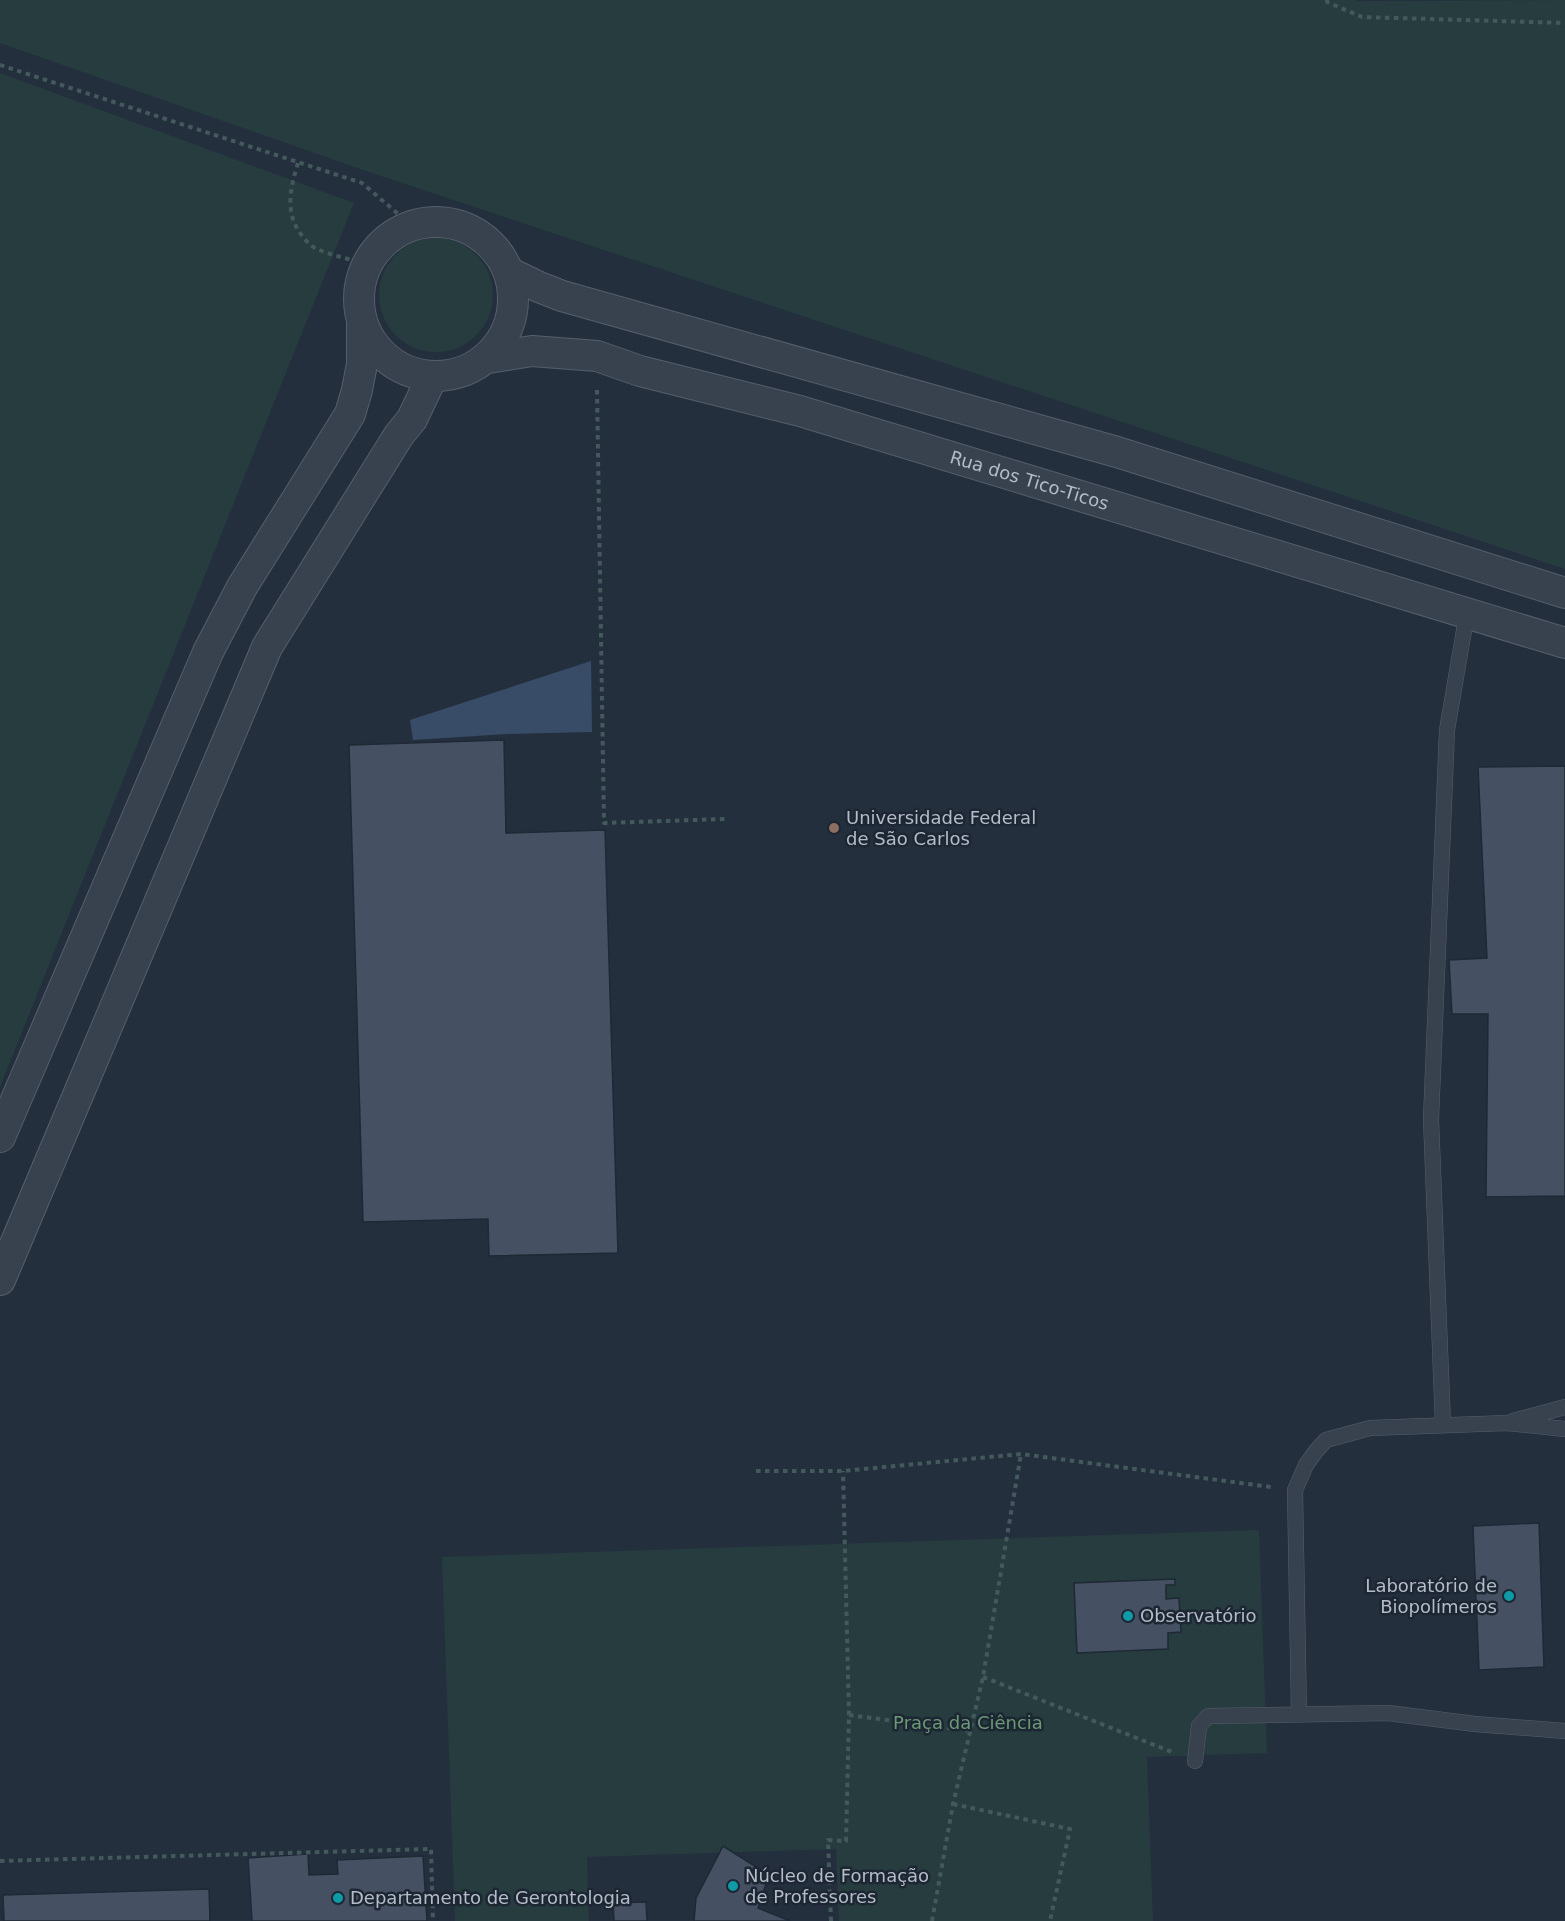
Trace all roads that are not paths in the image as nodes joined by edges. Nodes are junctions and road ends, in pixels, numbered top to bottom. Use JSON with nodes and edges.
{"nodes":[{"id":1,"x":510,"y":273,"type":"junction"},
{"id":2,"x":362,"y":325,"type":"junction"},
{"id":3,"x":488,"y":358,"type":"junction"},
{"id":4,"x":432,"y":377,"type":"junction"},
{"id":5,"x":1565,"y":593,"type":"edge"},
{"id":6,"x":1467,"y":613,"type":"junction"},
{"id":7,"x":1565,"y":643,"type":"edge"},
{"id":8,"x":0,"y":1137,"type":"edge"},
{"id":9,"x":0,"y":1280,"type":"edge"},
{"id":10,"x":1565,"y":1407,"type":"edge"},
{"id":11,"x":1507,"y":1423,"type":"junction"},
{"id":12,"x":1443,"y":1425,"type":"junction"},
{"id":13,"x":1565,"y":1429,"type":"edge"},
{"id":14,"x":1299,"y":1714,"type":"junction"},
{"id":15,"x":1565,"y":1731,"type":"edge"},
{"id":16,"x":1195,"y":1761,"type":"road end"}],
"edges":[{"from":1,"to":2,"type":"street"},
{"from":1,"to":3,"type":"street"},
{"from":1,"to":5,"type":"street"},
{"from":2,"to":4,"type":"street"},
{"from":2,"to":8,"type":"street"},
{"from":3,"to":4,"type":"street"},
{"from":3,"to":6,"type":"street","name":"Rua dos Tico-Ticos"},
{"from":4,"to":9,"type":"street"},
{"from":6,"to":7,"type":"street","name":"Rua dos Tico-Ticos"},
{"from":6,"to":12,"type":"lane"},
{"from":10,"to":11,"type":"lane"},
{"from":11,"to":12,"type":"lane"},
{"from":11,"to":13,"type":"lane"},
{"from":12,"to":14,"type":"lane"},
{"from":14,"to":15,"type":"lane"},
{"from":14,"to":16,"type":"lane"}]}
